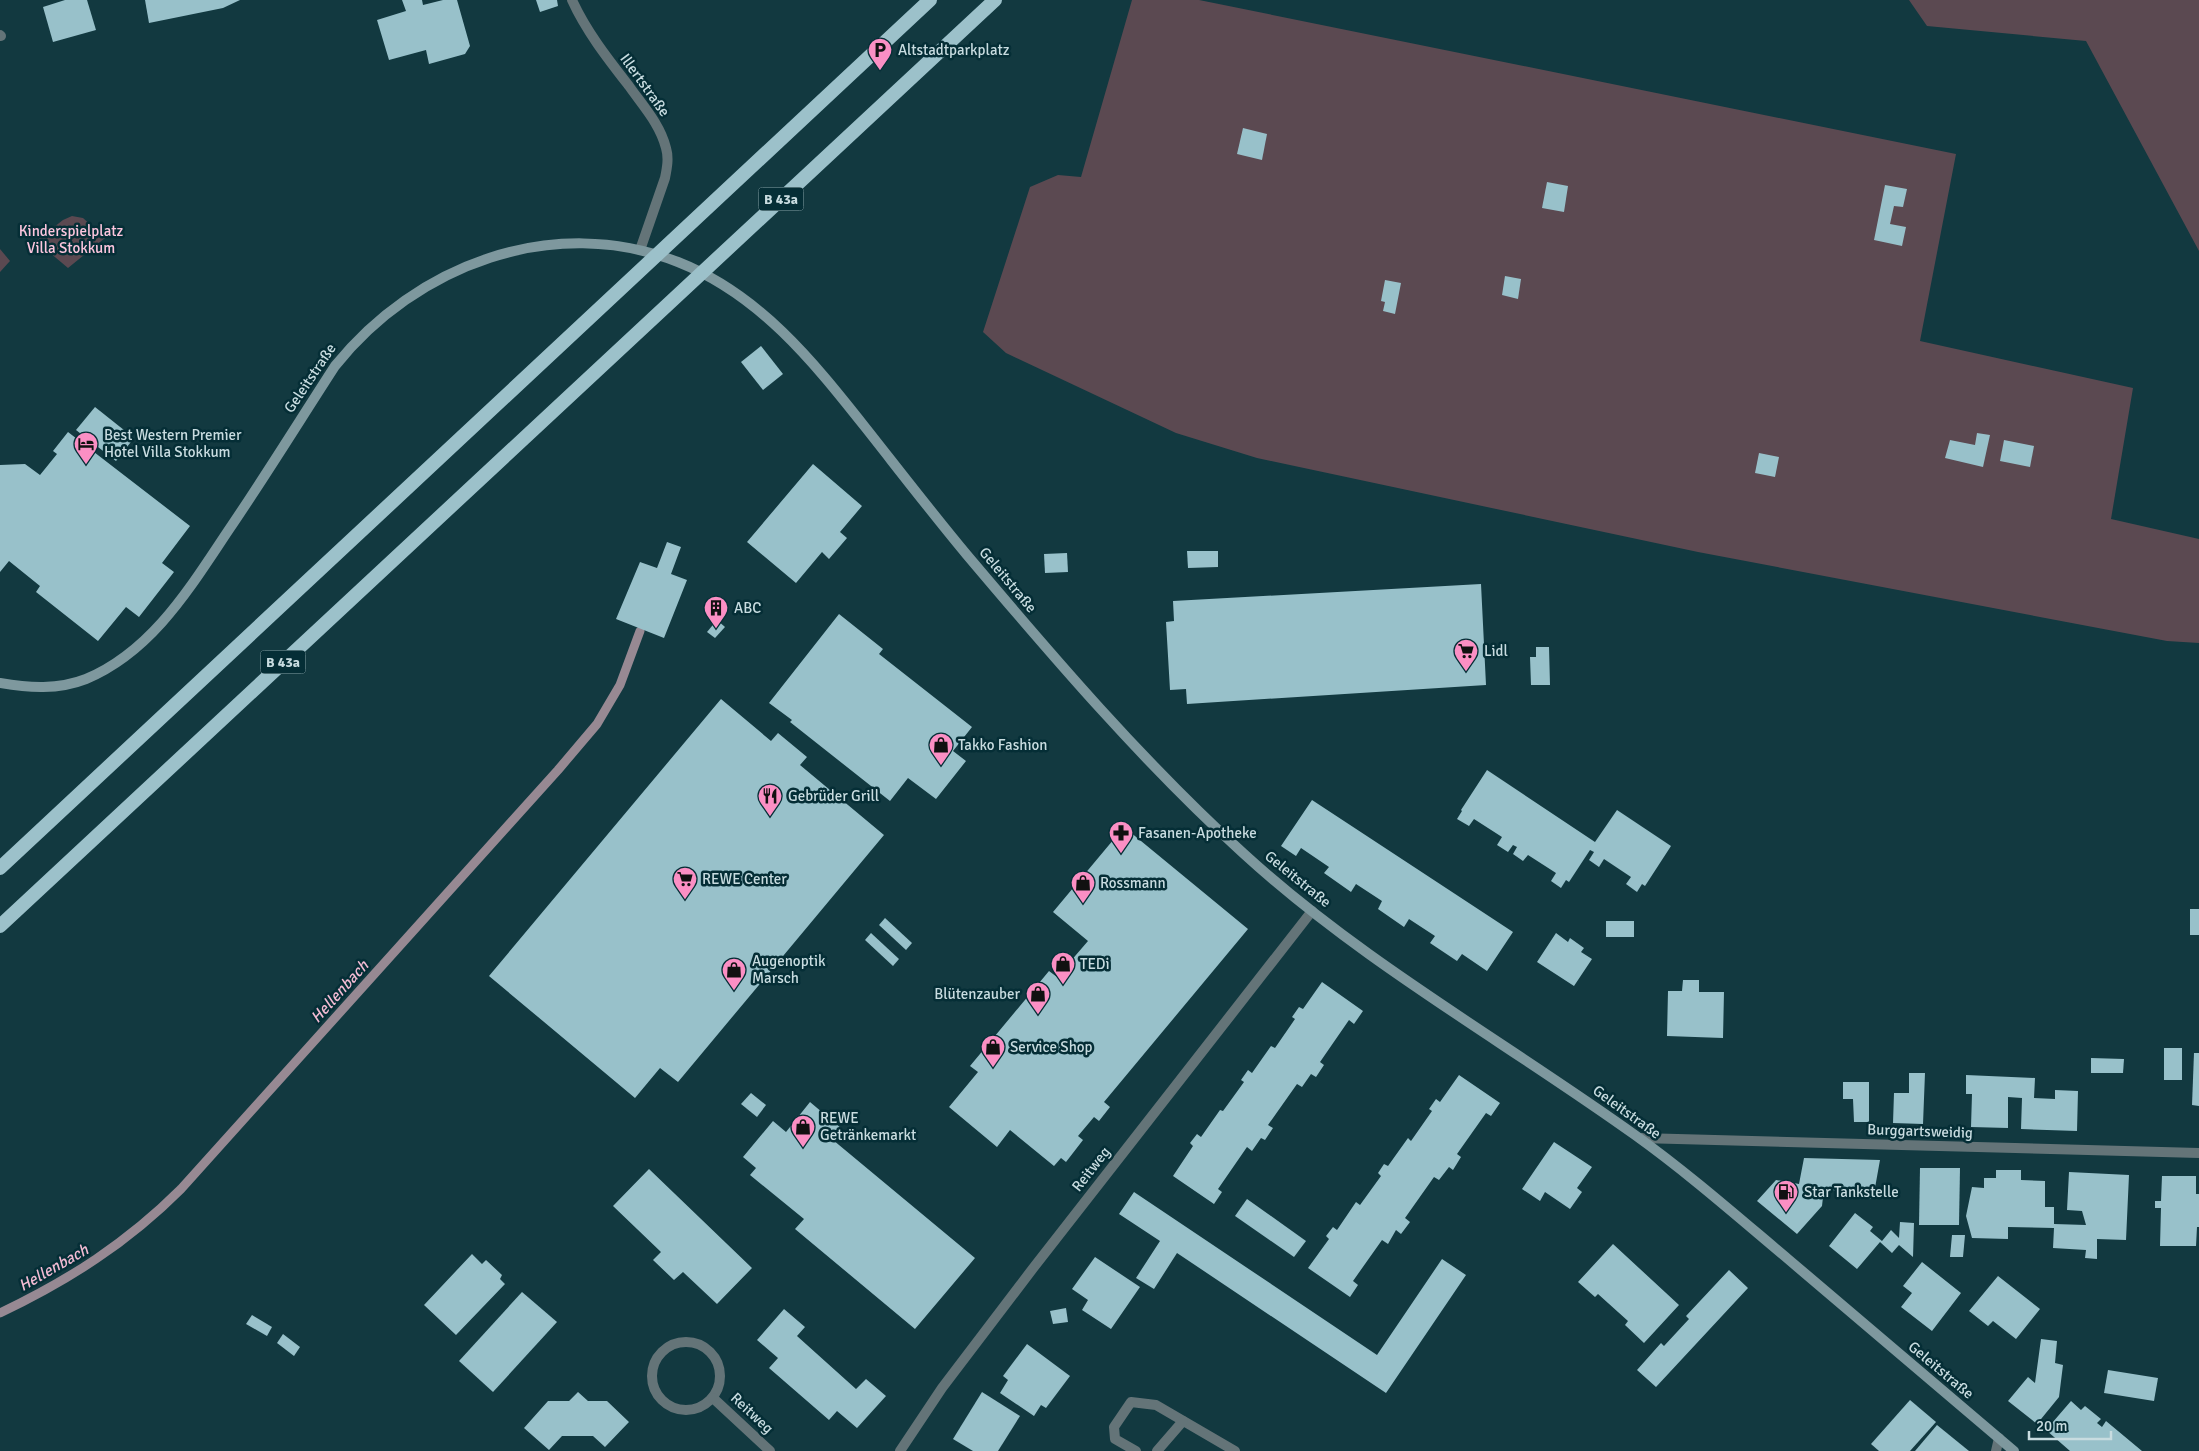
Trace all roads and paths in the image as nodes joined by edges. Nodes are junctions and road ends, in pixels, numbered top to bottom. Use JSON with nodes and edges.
{"nodes":[{"id":1,"x":572,"y":0,"type":"edge"},
{"id":2,"x":930,"y":0,"type":"edge"},
{"id":3,"x":995,"y":0,"type":"edge"},
{"id":4,"x":640,"y":250,"type":"junction"},
{"id":5,"x":0,"y":683,"type":"edge"},
{"id":6,"x":0,"y":868,"type":"edge"},
{"id":7,"x":1312,"y":910,"type":"junction"},
{"id":8,"x":0,"y":926,"type":"edge"},
{"id":9,"x":1640,"y":1138,"type":"junction"},
{"id":10,"x":2199,"y":1153,"type":"edge"},
{"id":11,"x":713,"y":1398,"type":"junction"},
{"id":12,"x":1183,"y":1421,"type":"junction"},
{"id":13,"x":1999,"y":1438,"type":"junction"},
{"id":14,"x":770,"y":1451,"type":"edge"},
{"id":15,"x":900,"y":1451,"type":"edge"},
{"id":16,"x":1136,"y":1451,"type":"edge"},
{"id":17,"x":1157,"y":1451,"type":"edge"},
{"id":18,"x":1236,"y":1451,"type":"edge"},
{"id":19,"x":1996,"y":1451,"type":"edge"},
{"id":20,"x":2014,"y":1451,"type":"edge"}],
"edges":[{"from":1,"to":4,"type":"street","name":"Illertstraße"},
{"from":2,"to":6,"type":"highway","number":"B 43a"},
{"from":3,"to":8,"type":"highway","number":"B 43a"},
{"from":4,"to":5,"type":"main road","name":"Geleitstraße"},
{"from":4,"to":7,"type":"main road","name":"Geleitstraße"},
{"from":7,"to":9,"type":"main road","name":"Geleitstraße"},
{"from":7,"to":15,"type":"street","name":"Reitweg"},
{"from":9,"to":10,"type":"street","name":"Burggartsweidig"},
{"from":9,"to":13,"type":"main road","name":"Geleitstraße"},
{"from":11,"to":11,"type":"street","name":"Reitweg"},
{"from":11,"to":14,"type":"street","name":"Reitweg"},
{"from":12,"to":16,"type":"street"},
{"from":12,"to":17,"type":"street"},
{"from":12,"to":18,"type":"street"},
{"from":13,"to":19,"type":"street"},
{"from":13,"to":20,"type":"main road","name":"Geleitstraße"}]}
